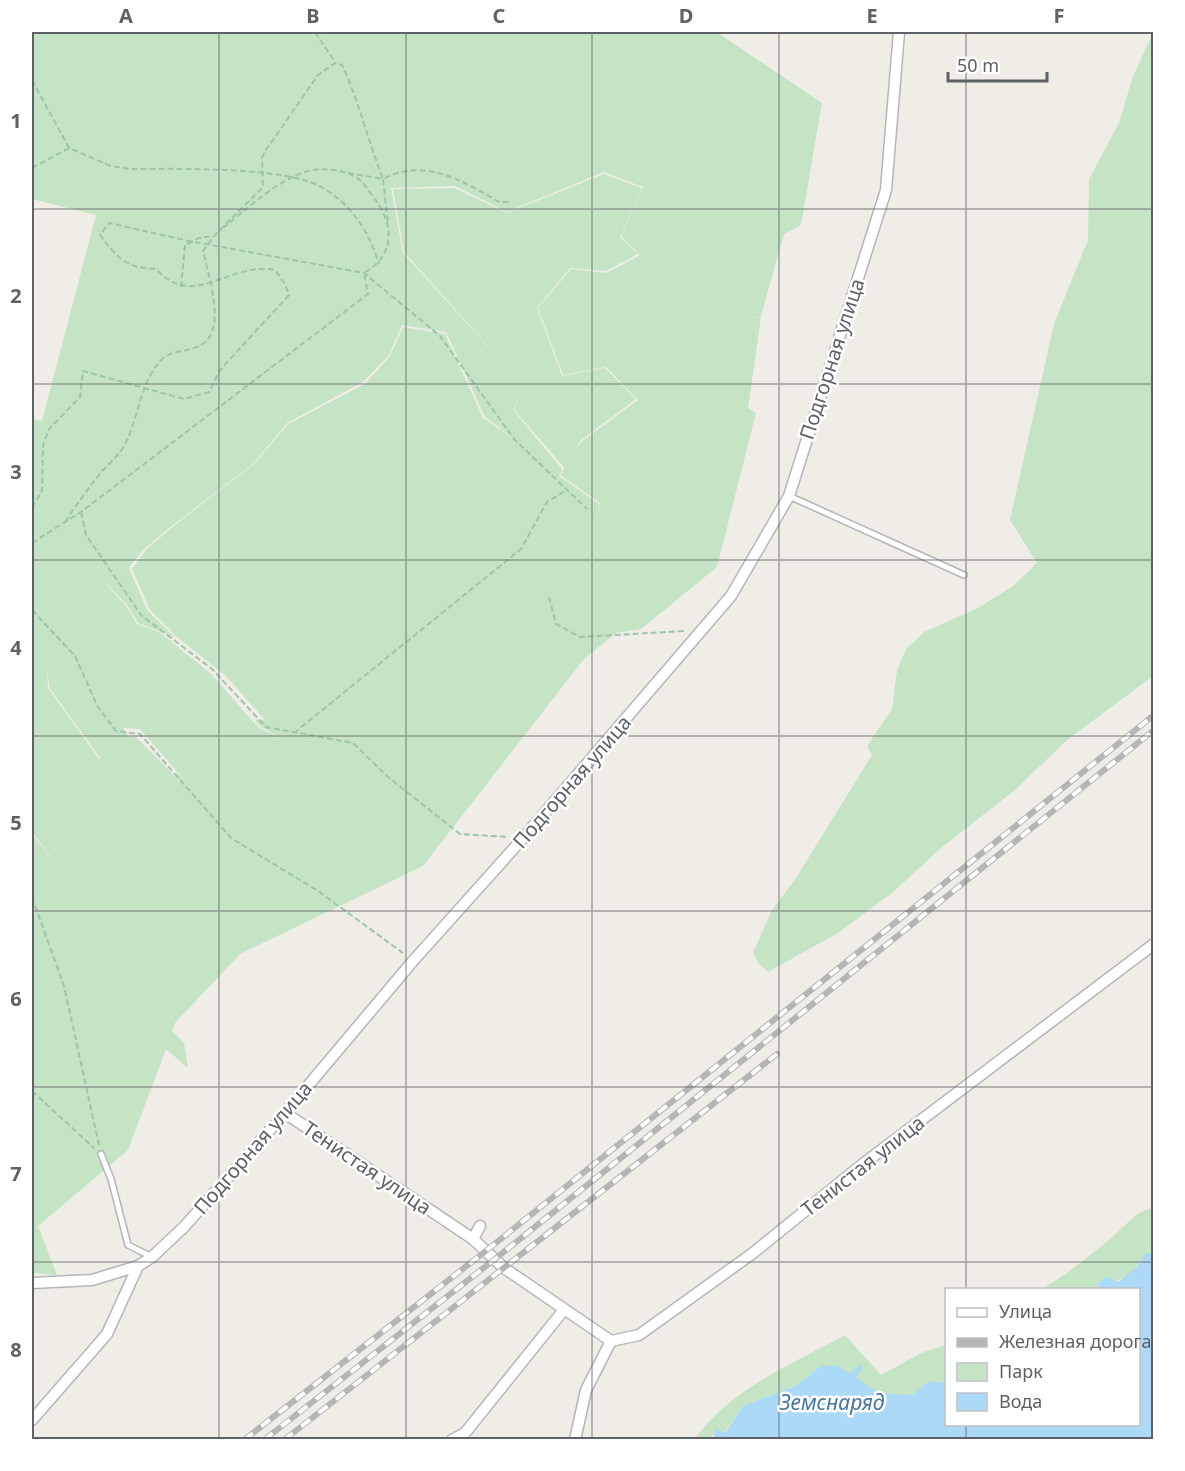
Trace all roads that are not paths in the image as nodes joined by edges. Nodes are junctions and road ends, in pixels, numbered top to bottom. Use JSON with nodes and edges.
{"nodes":[{"id":1,"x":899,"y":32,"type":"edge"},
{"id":2,"x":789,"y":496,"type":"junction"},
{"id":3,"x":964,"y":575,"type":"dead end"},
{"id":4,"x":1154,"y":944,"type":"edge"},
{"id":5,"x":285,"y":1113,"type":"junction"},
{"id":6,"x":101,"y":1154,"type":"road end"},
{"id":7,"x":480,"y":1226,"type":"dead end"},
{"id":8,"x":473,"y":1239,"type":"junction"},
{"id":9,"x":152,"y":1257,"type":"junction"},
{"id":10,"x":138,"y":1266,"type":"junction"},
{"id":11,"x":32,"y":1283,"type":"edge"},
{"id":12,"x":563,"y":1311,"type":"junction"},
{"id":13,"x":611,"y":1341,"type":"junction"},
{"id":14,"x":32,"y":1420,"type":"edge"},
{"id":15,"x":452,"y":1440,"type":"edge"},
{"id":16,"x":575,"y":1440,"type":"edge"}],
"edges":[{"from":1,"to":2,"type":"street","name":"Подгорная улица"},
{"from":2,"to":3,"type":"lane"},
{"from":2,"to":5,"type":"street","name":"Подгорная улица"},
{"from":4,"to":13,"type":"street","name":"Тенистая улица"},
{"from":5,"to":8,"type":"street","name":"Тенистая улица"},
{"from":5,"to":9,"type":"street","name":"Подгорная улица"},
{"from":6,"to":9,"type":"lane"},
{"from":7,"to":8,"type":"street"},
{"from":8,"to":12,"type":"street","name":"Тенистая улица"},
{"from":9,"to":10,"type":"street","name":"Подгорная улица"},
{"from":10,"to":11,"type":"street","name":"Подгорная улица"},
{"from":10,"to":14,"type":"street"},
{"from":12,"to":13,"type":"street","name":"Тенистая улица"},
{"from":12,"to":15,"type":"street"},
{"from":13,"to":16,"type":"street"}]}
